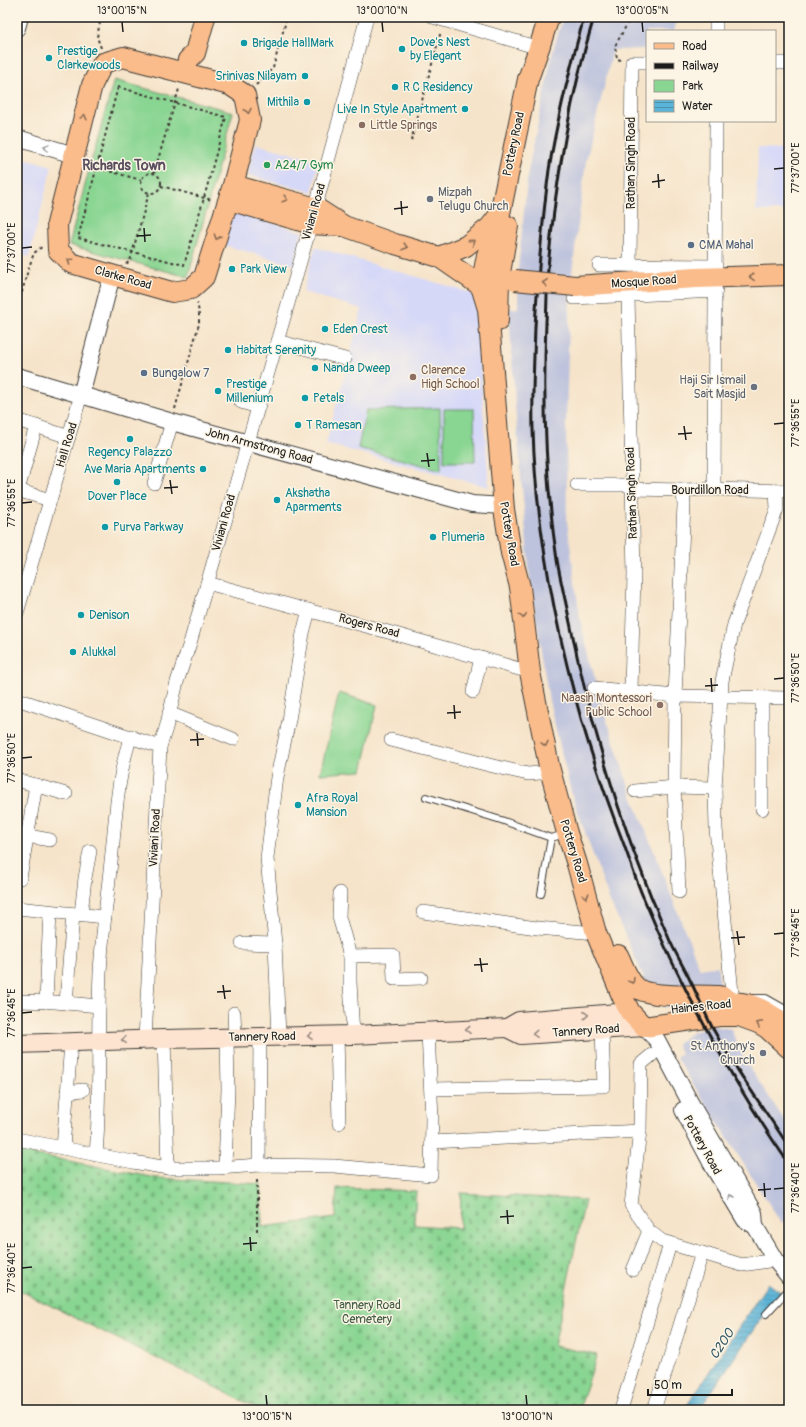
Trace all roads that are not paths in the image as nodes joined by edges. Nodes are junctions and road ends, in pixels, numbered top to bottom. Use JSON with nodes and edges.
{"nodes":[{"id":1,"x":20,"y":17,"type":"edge"},
{"id":2,"x":195,"y":17,"type":"edge"},
{"id":3,"x":205,"y":17,"type":"edge"},
{"id":4,"x":367,"y":17,"type":"edge"},
{"id":5,"x":549,"y":17,"type":"edge"},
{"id":6,"x":716,"y":17,"type":"edge"},
{"id":7,"x":439,"y":19,"type":"edge"},
{"id":8,"x":17,"y":28,"type":"edge"},
{"id":9,"x":716,"y":30,"type":"edge"},
{"id":10,"x":539,"y":48,"type":"junction"},
{"id":11,"x":646,"y":62,"type":"edge"},
{"id":12,"x":776,"y":63,"type":"edge"},
{"id":13,"x":789,"y":63,"type":"edge"},
{"id":14,"x":184,"y":74,"type":"junction"},
{"id":15,"x":716,"y":122,"type":"edge"},
{"id":16,"x":17,"y":138,"type":"edge"},
{"id":17,"x":82,"y":161,"type":"junction"},
{"id":18,"x":231,"y":192,"type":"junction"},
{"id":19,"x":313,"y":216,"type":"junction"},
{"id":20,"x":498,"y":217,"type":"junction"},
{"id":21,"x":439,"y":257,"type":"junction"},
{"id":22,"x":599,"y":265,"type":"dead end"},
{"id":23,"x":630,"y":265,"type":"junction"},
{"id":24,"x":112,"y":275,"type":"junction"},
{"id":25,"x":789,"y":275,"type":"edge"},
{"id":26,"x":716,"y":278,"type":"junction"},
{"id":27,"x":499,"y":282,"type":"junction"},
{"id":28,"x":575,"y":292,"type":"junction"},
{"id":29,"x":628,"y":295,"type":"junction"},
{"id":30,"x":277,"y":341,"type":"junction"},
{"id":31,"x":345,"y":359,"type":"dead end"},
{"id":32,"x":17,"y":369,"type":"edge"},
{"id":33,"x":17,"y":376,"type":"edge"},
{"id":34,"x":82,"y":392,"type":"junction"},
{"id":35,"x":241,"y":402,"type":"dead end"},
{"id":36,"x":258,"y":408,"type":"junction"},
{"id":37,"x":173,"y":419,"type":"junction"},
{"id":38,"x":17,"y":420,"type":"edge"},
{"id":39,"x":36,"y":426,"type":"junction"},
{"id":40,"x":69,"y":437,"type":"junction"},
{"id":41,"x":248,"y":441,"type":"junction"},
{"id":42,"x":154,"y":483,"type":"dead end"},
{"id":43,"x":577,"y":485,"type":"dead end"},
{"id":44,"x":632,"y":487,"type":"junction"},
{"id":45,"x":714,"y":489,"type":"junction"},
{"id":46,"x":17,"y":490,"type":"edge"},
{"id":47,"x":683,"y":490,"type":"junction"},
{"id":48,"x":783,"y":491,"type":"edge"},
{"id":49,"x":50,"y":500,"type":"junction"},
{"id":50,"x":503,"y":502,"type":"junction"},
{"id":51,"x":207,"y":583,"type":"junction"},
{"id":52,"x":520,"y":587,"type":"junction"},
{"id":53,"x":309,"y":610,"type":"junction"},
{"id":54,"x":17,"y":613,"type":"edge"},
{"id":55,"x":481,"y":658,"type":"junction"},
{"id":56,"x":530,"y":672,"type":"junction"},
{"id":57,"x":594,"y":688,"type":"dead end"},
{"id":58,"x":631,"y":691,"type":"junction"},
{"id":59,"x":473,"y":692,"type":"dead end"},
{"id":60,"x":675,"y":696,"type":"junction"},
{"id":61,"x":722,"y":697,"type":"junction"},
{"id":62,"x":762,"y":698,"type":"junction"},
{"id":63,"x":789,"y":698,"type":"edge"},
{"id":64,"x":17,"y":699,"type":"edge"},
{"id":65,"x":169,"y":713,"type":"junction"},
{"id":66,"x":131,"y":736,"type":"junction"},
{"id":67,"x":233,"y":739,"type":"dead end"},
{"id":68,"x":391,"y":740,"type":"dead end"},
{"id":69,"x":160,"y":746,"type":"junction"},
{"id":70,"x":551,"y":772,"type":"junction"},
{"id":71,"x":17,"y":780,"type":"edge"},
{"id":72,"x":36,"y":785,"type":"junction"},
{"id":73,"x":674,"y":787,"type":"junction"},
{"id":74,"x":715,"y":788,"type":"junction"},
{"id":75,"x":635,"y":791,"type":"dead end"},
{"id":76,"x":66,"y":794,"type":"dead end"},
{"id":77,"x":426,"y":798,"type":"dead end"},
{"id":78,"x":762,"y":809,"type":"dead end"},
{"id":79,"x":22,"y":835,"type":"edge"},
{"id":80,"x":559,"y":836,"type":"junction"},
{"id":81,"x":50,"y":840,"type":"dead end"},
{"id":82,"x":90,"y":851,"type":"dead end"},
{"id":83,"x":17,"y":878,"type":"edge"},
{"id":84,"x":340,"y":892,"type":"dead end"},
{"id":85,"x":679,"y":892,"type":"dead end"},
{"id":86,"x":541,"y":894,"type":"dead end"},
{"id":87,"x":17,"y":908,"type":"edge"},
{"id":88,"x":50,"y":912,"type":"junction"},
{"id":89,"x":423,"y":912,"type":"dead end"},
{"id":90,"x":77,"y":914,"type":"junction"},
{"id":91,"x":105,"y":917,"type":"junction"},
{"id":92,"x":598,"y":938,"type":"junction"},
{"id":93,"x":242,"y":943,"type":"dead end"},
{"id":94,"x":275,"y":944,"type":"junction"},
{"id":95,"x":350,"y":956,"type":"junction"},
{"id":96,"x":421,"y":978,"type":"dead end"},
{"id":97,"x":17,"y":1001,"type":"edge"},
{"id":98,"x":46,"y":1002,"type":"junction"},
{"id":99,"x":66,"y":1003,"type":"junction"},
{"id":100,"x":737,"y":1003,"type":"junction"},
{"id":101,"x":99,"y":1006,"type":"junction"},
{"id":102,"x":789,"y":1011,"type":"edge"},
{"id":103,"x":630,"y":1012,"type":"junction"},
{"id":104,"x":234,"y":1013,"type":"dead end"},
{"id":105,"x":644,"y":1027,"type":"junction"},
{"id":106,"x":789,"y":1027,"type":"edge"},
{"id":107,"x":507,"y":1028,"type":"junction"},
{"id":108,"x":602,"y":1030,"type":"junction"},
{"id":109,"x":428,"y":1032,"type":"junction"},
{"id":110,"x":345,"y":1035,"type":"junction"},
{"id":111,"x":231,"y":1037,"type":"junction"},
{"id":112,"x":260,"y":1037,"type":"junction"},
{"id":113,"x":279,"y":1037,"type":"junction"},
{"id":114,"x":145,"y":1039,"type":"junction"},
{"id":115,"x":164,"y":1039,"type":"junction"},
{"id":116,"x":98,"y":1042,"type":"junction"},
{"id":117,"x":71,"y":1043,"type":"junction"},
{"id":118,"x":17,"y":1044,"type":"edge"},
{"id":119,"x":789,"y":1048,"type":"edge"},
{"id":120,"x":653,"y":1054,"type":"junction"},
{"id":121,"x":431,"y":1089,"type":"junction"},
{"id":122,"x":83,"y":1090,"type":"dead end"},
{"id":123,"x":67,"y":1092,"type":"junction"},
{"id":124,"x":339,"y":1123,"type":"dead end"},
{"id":125,"x":640,"y":1131,"type":"junction"},
{"id":126,"x":17,"y":1139,"type":"edge"},
{"id":127,"x":432,"y":1142,"type":"junction"},
{"id":128,"x":64,"y":1148,"type":"junction"},
{"id":129,"x":96,"y":1155,"type":"junction"},
{"id":130,"x":258,"y":1165,"type":"junction"},
{"id":131,"x":225,"y":1167,"type":"junction"},
{"id":132,"x":168,"y":1168,"type":"junction"},
{"id":133,"x":755,"y":1226,"type":"junction"},
{"id":134,"x":649,"y":1231,"type":"junction"},
{"id":135,"x":670,"y":1244,"type":"junction"},
{"id":136,"x":702,"y":1254,"type":"junction"},
{"id":137,"x":634,"y":1270,"type":"dead end"},
{"id":138,"x":784,"y":1274,"type":"edge"},
{"id":139,"x":766,"y":1314,"type":"dead end"},
{"id":140,"x":621,"y":1410,"type":"edge"},
{"id":141,"x":654,"y":1410,"type":"edge"}],
"edges":[{"from":1,"to":8,"type":"street"},
{"from":2,"to":14,"type":"main road"},
{"from":3,"to":14,"type":"main road"},
{"from":4,"to":19,"type":"street","name":"Viviani Road"},
{"from":5,"to":10,"type":"main road","name":"Pottery Road"},
{"from":6,"to":9,"type":"street"},
{"from":7,"to":10,"type":"street"},
{"from":10,"to":20,"type":"main road","name":"Pottery Road"},
{"from":10,"to":27,"type":"main road","name":"Pottery Road"},
{"from":11,"to":23,"type":"street","name":"Rathan Singh Road"},
{"from":12,"to":13,"type":"street"},
{"from":17,"to":14,"type":"main road","name":"Clarke Road","one_way":true},
{"from":14,"to":18,"type":"main road","one_way":true},
{"from":15,"to":26,"type":"street"},
{"from":17,"to":16,"type":"street","one_way":true},
{"from":24,"to":17,"type":"main road","name":"Clarke Road","one_way":true},
{"from":18,"to":19,"type":"main road"},
{"from":18,"to":24,"type":"main road","name":"Clarke Road","one_way":true},
{"from":19,"to":21,"type":"main road","one_way":true},
{"from":19,"to":30,"type":"street","name":"Viviani Road"},
{"from":21,"to":20,"type":"main road","one_way":true},
{"from":20,"to":27,"type":"main road","name":"Pottery Road"},
{"from":21,"to":27,"type":"main road"},
{"from":22,"to":23,"type":"street"},
{"from":23,"to":26,"type":"street"},
{"from":24,"to":34,"type":"street","name":"Hall Road"},
{"from":25,"to":26,"type":"main road","name":"Mosque Road","one_way":true},
{"from":26,"to":28,"type":"main road","name":"Mosque Road"},
{"from":26,"to":29,"type":"street"},
{"from":26,"to":45,"type":"street"},
{"from":28,"to":27,"type":"main road","name":"Mosque Road","one_way":true,"bridge":true},
{"from":27,"to":50,"type":"main road","name":"Pottery Road"},
{"from":27,"to":52,"type":"main road"},
{"from":28,"to":29,"type":"street"},
{"from":29,"to":44,"type":"street","name":"Rathan Singh Road"},
{"from":30,"to":31,"type":"street"},
{"from":30,"to":36,"type":"street","name":"Viviani Road"},
{"from":32,"to":34,"type":"street","name":"John Armstrong Road"},
{"from":33,"to":34,"type":"street","name":"John Armstrong Road"},
{"from":34,"to":37,"type":"street","name":"John Armstrong Road"},
{"from":34,"to":40,"type":"street","name":"Hall Road"},
{"from":35,"to":36,"type":"street"},
{"from":36,"to":41,"type":"street","name":"Viviani Road"},
{"from":37,"to":41,"type":"street","name":"John Armstrong Road"},
{"from":37,"to":42,"type":"street"},
{"from":38,"to":39,"type":"street"},
{"from":39,"to":40,"type":"street"},
{"from":39,"to":46,"type":"street"},
{"from":40,"to":49,"type":"street","name":"Hall Road"},
{"from":41,"to":50,"type":"street","name":"John Armstrong Road"},
{"from":41,"to":51,"type":"street","name":"Viviani Road"},
{"from":43,"to":44,"type":"street","name":"Bourdillon Road"},
{"from":44,"to":47,"type":"street","name":"Bourdillon Road"},
{"from":44,"to":58,"type":"street","name":"Rathan Singh Road"},
{"from":45,"to":47,"type":"street","name":"Bourdillon Road"},
{"from":45,"to":48,"type":"street","name":"Bourdillon Road"},
{"from":46,"to":49,"type":"street"},
{"from":47,"to":60,"type":"street"},
{"from":48,"to":61,"type":"street"},
{"from":49,"to":54,"type":"street","name":"Hall Road"},
{"from":50,"to":52,"type":"main road","name":"Pottery Road"},
{"from":51,"to":53,"type":"street","name":"Rogers Road"},
{"from":51,"to":65,"type":"street","name":"Viviani Road"},
{"from":52,"to":56,"type":"main road","name":"Pottery Road","one_way":true},
{"from":53,"to":55,"type":"street","name":"Rogers Road"},
{"from":53,"to":94,"type":"street"},
{"from":55,"to":56,"type":"street","name":"Rogers Road"},
{"from":55,"to":59,"type":"street"},
{"from":56,"to":70,"type":"main road","name":"Pottery Road","one_way":true},
{"from":57,"to":58,"type":"street"},
{"from":58,"to":60,"type":"street"},
{"from":60,"to":61,"type":"street"},
{"from":60,"to":73,"type":"street"},
{"from":61,"to":62,"type":"street"},
{"from":61,"to":74,"type":"street"},
{"from":62,"to":63,"type":"street"},
{"from":62,"to":78,"type":"street"},
{"from":64,"to":66,"type":"street"},
{"from":65,"to":67,"type":"street"},
{"from":65,"to":69,"type":"street","name":"Viviani Road"},
{"from":66,"to":69,"type":"street"},
{"from":66,"to":91,"type":"street"},
{"from":68,"to":70,"type":"street"},
{"from":69,"to":114,"type":"street","name":"Viviani Road"},
{"from":70,"to":80,"type":"main road","name":"Pottery Road"},
{"from":71,"to":72,"type":"street"},
{"from":72,"to":76,"type":"street"},
{"from":72,"to":79,"type":"street"},
{"from":73,"to":74,"type":"street"},
{"from":73,"to":75,"type":"street"},
{"from":73,"to":85,"type":"street"},
{"from":74,"to":100,"type":"street"},
{"from":77,"to":80,"type":"lane"},
{"from":79,"to":81,"type":"street"},
{"from":79,"to":83,"type":"street"},
{"from":80,"to":86,"type":"lane"},
{"from":80,"to":92,"type":"main road","name":"Pottery Road","one_way":true},
{"from":82,"to":90,"type":"street"},
{"from":84,"to":95,"type":"street"},
{"from":87,"to":88,"type":"street"},
{"from":88,"to":90,"type":"street"},
{"from":88,"to":98,"type":"street"},
{"from":89,"to":92,"type":"street"},
{"from":90,"to":91,"type":"street"},
{"from":90,"to":99,"type":"street"},
{"from":91,"to":101,"type":"street"},
{"from":92,"to":100,"type":"main road","one_way":true},
{"from":92,"to":103,"type":"main road","name":"Pottery Road"},
{"from":93,"to":94,"type":"street"},
{"from":94,"to":113,"type":"street"},
{"from":95,"to":96,"type":"street"},
{"from":95,"to":110,"type":"street"},
{"from":97,"to":98,"type":"street"},
{"from":98,"to":99,"type":"street"},
{"from":99,"to":101,"type":"street"},
{"from":100,"to":102,"type":"lane"},
{"from":100,"to":103,"type":"main road","name":"Haines Road"},
{"from":100,"to":106,"type":"main road","name":"Haines Road"},
{"from":101,"to":116,"type":"street"},
{"from":103,"to":105,"type":"main road","name":"Pottery Road"},
{"from":107,"to":103,"type":"main road","name":"Tannery Road","one_way":true},
{"from":104,"to":111,"type":"street"},
{"from":105,"to":108,"type":"main road","name":"Tannery Road"},
{"from":119,"to":105,"type":"main road","name":"Haines Road","one_way":true},
{"from":105,"to":120,"type":"street","name":"Pottery Road"},
{"from":105,"to":133,"type":"street","name":"Pottery Road"},
{"from":108,"to":107,"type":"main road","name":"Tannery Road","one_way":true},
{"from":107,"to":109,"type":"main road","name":"Tannery Road","one_way":true},
{"from":108,"to":121,"type":"street"},
{"from":109,"to":110,"type":"main road","name":"Tannery Road"},
{"from":109,"to":121,"type":"street"},
{"from":110,"to":113,"type":"main road","name":"Tannery Road","one_way":true},
{"from":110,"to":124,"type":"street"},
{"from":111,"to":112,"type":"main road","name":"Tannery Road"},
{"from":111,"to":115,"type":"main road","name":"Tannery Road"},
{"from":111,"to":131,"type":"street"},
{"from":112,"to":113,"type":"main road","name":"Tannery Road"},
{"from":112,"to":130,"type":"street"},
{"from":114,"to":115,"type":"main road","name":"Tannery Road"},
{"from":114,"to":116,"type":"main road","name":"Tannery Road","one_way":true},
{"from":115,"to":132,"type":"street"},
{"from":116,"to":117,"type":"main road","name":"Tannery Road"},
{"from":116,"to":129,"type":"street"},
{"from":117,"to":118,"type":"main road","name":"Tannery Road"},
{"from":117,"to":123,"type":"street"},
{"from":120,"to":125,"type":"street"},
{"from":133,"to":120,"type":"street","name":"Pottery Road","one_way":true},
{"from":121,"to":127,"type":"street"},
{"from":122,"to":123,"type":"street"},
{"from":123,"to":128,"type":"street"},
{"from":125,"to":127,"type":"street"},
{"from":125,"to":134,"type":"street"},
{"from":126,"to":128,"type":"street"},
{"from":127,"to":130,"type":"street"},
{"from":128,"to":129,"type":"street"},
{"from":129,"to":132,"type":"street"},
{"from":130,"to":131,"type":"street"},
{"from":131,"to":132,"type":"street"},
{"from":133,"to":138,"type":"street","name":"Pottery Road"},
{"from":134,"to":135,"type":"street"},
{"from":134,"to":137,"type":"street"},
{"from":135,"to":136,"type":"street"},
{"from":135,"to":140,"type":"street"},
{"from":136,"to":138,"type":"street"},
{"from":136,"to":141,"type":"street"},
{"from":138,"to":139,"type":"lane"}]}
